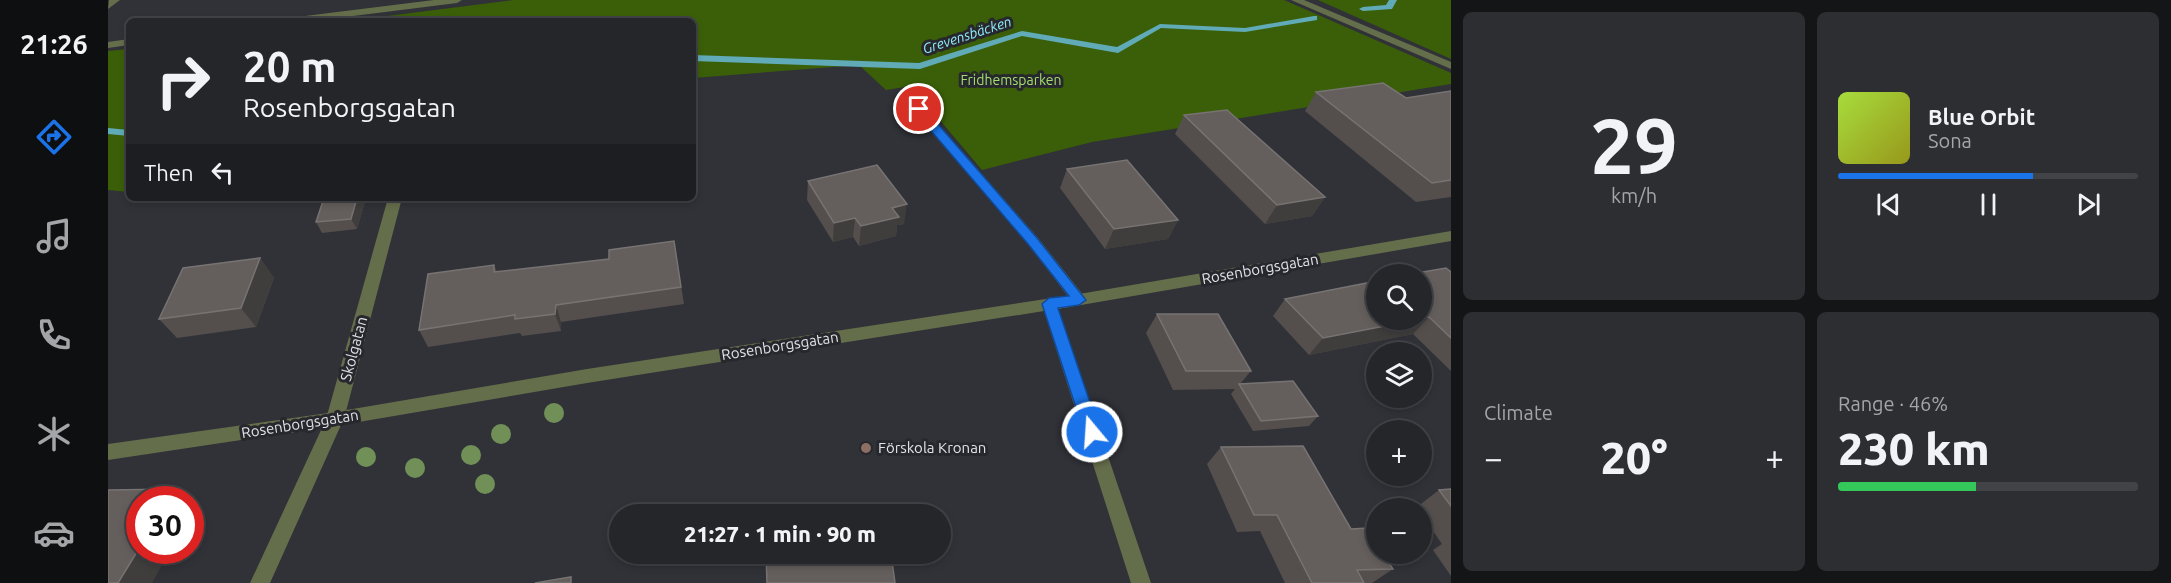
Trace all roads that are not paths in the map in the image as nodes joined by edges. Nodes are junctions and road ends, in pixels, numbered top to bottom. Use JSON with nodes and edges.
{"nodes":[{"id":1,"x":115,"y":0,"type":"edge"},
{"id":2,"x":457,"y":0,"type":"edge"},
{"id":3,"x":1296,"y":0,"type":"edge"},
{"id":4,"x":108,"y":6,"type":"edge"},
{"id":5,"x":313,"y":18,"type":"edge"},
{"id":6,"x":126,"y":42,"type":"edge"},
{"id":7,"x":108,"y":45,"type":"edge"},
{"id":8,"x":1451,"y":66,"type":"edge"},
{"id":9,"x":907,"y":95,"type":"dead end"},
{"id":10,"x":393,"y":204,"type":"edge"},
{"id":11,"x":1451,"y":236,"type":"edge"},
{"id":12,"x":1079,"y":300,"type":"junction"},
{"id":13,"x":1049,"y":304,"type":"junction"},
{"id":14,"x":335,"y":419,"type":"junction"},
{"id":15,"x":108,"y":453,"type":"edge"},
{"id":16,"x":260,"y":583,"type":"edge"},
{"id":17,"x":1141,"y":583,"type":"edge"}],
"edges":[{"from":1,"to":4,"type":"street"},
{"from":2,"to":5,"type":"street"},
{"from":3,"to":8,"type":"street"},
{"from":6,"to":7,"type":"street"},
{"from":9,"to":12,"type":"street"},
{"from":10,"to":14,"type":"street","name":"Skolgatan"},
{"from":11,"to":12,"type":"street","name":"Rosenborgsgatan"},
{"from":12,"to":13,"type":"street","name":"Rosenborgsgatan"},
{"from":13,"to":14,"type":"street","name":"Rosenborgsgatan"},
{"from":13,"to":17,"type":"street"},
{"from":14,"to":15,"type":"street","name":"Rosenborgsgatan"},
{"from":14,"to":16,"type":"street","name":"Skolgatan"}]}
